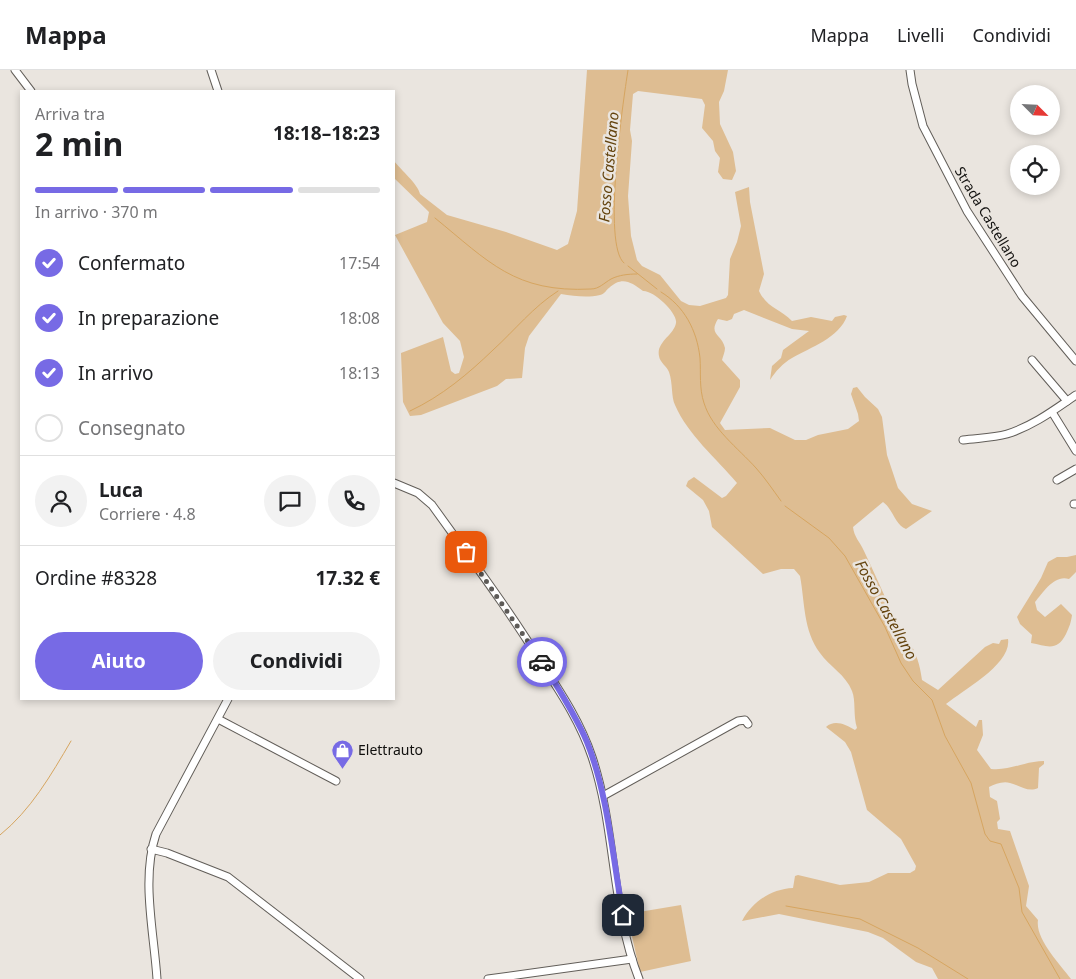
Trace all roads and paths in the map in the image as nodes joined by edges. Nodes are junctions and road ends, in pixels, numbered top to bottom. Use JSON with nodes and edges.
{"nodes":[{"id":1,"x":15,"y":70,"type":"edge"},
{"id":2,"x":211,"y":70,"type":"edge"},
{"id":3,"x":910,"y":70,"type":"edge"},
{"id":4,"x":29,"y":90,"type":"edge"},
{"id":5,"x":218,"y":90,"type":"edge"},
{"id":6,"x":1032,"y":360,"type":"dead end"},
{"id":7,"x":1076,"y":361,"type":"edge"},
{"id":8,"x":1076,"y":395,"type":"edge"},
{"id":9,"x":1068,"y":401,"type":"junction"},
{"id":10,"x":1052,"y":412,"type":"junction"},
{"id":11,"x":963,"y":440,"type":"dead end"},
{"id":12,"x":1076,"y":451,"type":"edge"},
{"id":13,"x":1076,"y":469,"type":"edge"},
{"id":14,"x":1057,"y":480,"type":"dead end"},
{"id":15,"x":395,"y":483,"type":"edge"},
{"id":16,"x":228,"y":700,"type":"edge"},
{"id":17,"x":218,"y":719,"type":"junction"},
{"id":18,"x":748,"y":724,"type":"dead end"},
{"id":19,"x":336,"y":781,"type":"dead end"},
{"id":20,"x":602,"y":796,"type":"junction"},
{"id":21,"x":151,"y":849,"type":"junction"},
{"id":22,"x":632,"y":959,"type":"junction"},
{"id":23,"x":157,"y":979,"type":"edge"},
{"id":24,"x":360,"y":979,"type":"edge"},
{"id":25,"x":488,"y":979,"type":"edge"},
{"id":26,"x":639,"y":979,"type":"edge"}],
"edges":[{"from":1,"to":4,"type":"street"},
{"from":2,"to":5,"type":"street"},
{"from":3,"to":7,"type":"street","name":"Strada Castellano"},
{"from":6,"to":9,"type":"street"},
{"from":8,"to":9,"type":"street"},
{"from":9,"to":10,"type":"street"},
{"from":10,"to":11,"type":"street"},
{"from":10,"to":12,"type":"street"},
{"from":13,"to":14,"type":"street"},
{"from":15,"to":20,"type":"street"},
{"from":16,"to":17,"type":"street"},
{"from":17,"to":19,"type":"street"},
{"from":17,"to":21,"type":"street"},
{"from":18,"to":20,"type":"street"},
{"from":20,"to":22,"type":"street"},
{"from":21,"to":23,"type":"street"},
{"from":21,"to":24,"type":"street"},
{"from":22,"to":25,"type":"street"},
{"from":22,"to":26,"type":"street"}]}
